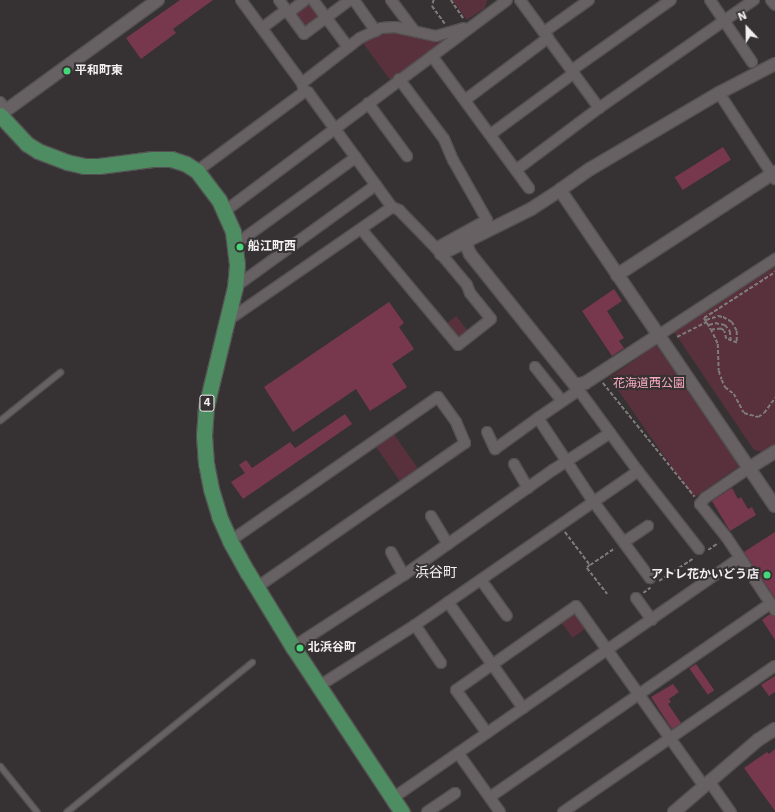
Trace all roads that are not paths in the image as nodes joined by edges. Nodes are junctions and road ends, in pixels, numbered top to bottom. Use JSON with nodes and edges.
{"nodes":[{"id":1,"x":158,"y":0,"type":"edge"},
{"id":2,"x":241,"y":0,"type":"edge"},
{"id":3,"x":279,"y":0,"type":"edge"},
{"id":4,"x":305,"y":0,"type":"edge"},
{"id":5,"x":313,"y":0,"type":"edge"},
{"id":6,"x":350,"y":0,"type":"edge"},
{"id":7,"x":354,"y":0,"type":"edge"},
{"id":8,"x":391,"y":0,"type":"edge"},
{"id":9,"x":507,"y":0,"type":"edge"},
{"id":10,"x":520,"y":0,"type":"edge"},
{"id":11,"x":589,"y":0,"type":"edge"},
{"id":12,"x":671,"y":0,"type":"edge"},
{"id":13,"x":710,"y":0,"type":"edge"},
{"id":14,"x":754,"y":0,"type":"edge"},
{"id":15,"x":771,"y":0,"type":"edge"},
{"id":16,"x":495,"y":3,"type":"edge"},
{"id":17,"x":775,"y":5,"type":"edge"},
{"id":18,"x":287,"y":11,"type":"junction"},
{"id":19,"x":326,"y":18,"type":"junction"},
{"id":20,"x":724,"y":21,"type":"junction"},
{"id":21,"x":470,"y":27,"type":"junction"},
{"id":22,"x":262,"y":28,"type":"junction"},
{"id":23,"x":414,"y":30,"type":"junction"},
{"id":24,"x":376,"y":31,"type":"junction"},
{"id":25,"x":546,"y":35,"type":"junction"},
{"id":26,"x":348,"y":47,"type":"junction"},
{"id":27,"x":432,"y":56,"type":"junction"},
{"id":28,"x":752,"y":62,"type":"dead end"},
{"id":29,"x":775,"y":64,"type":"edge"},
{"id":30,"x":573,"y":72,"type":"junction"},
{"id":31,"x":399,"y":79,"type":"junction"},
{"id":32,"x":303,"y":88,"type":"junction"},
{"id":33,"x":719,"y":93,"type":"junction"},
{"id":34,"x":464,"y":100,"type":"junction"},
{"id":35,"x":368,"y":103,"type":"junction"},
{"id":36,"x":599,"y":108,"type":"junction"},
{"id":37,"x":2,"y":110,"type":"edge"},
{"id":38,"x":334,"y":127,"type":"junction"},
{"id":39,"x":491,"y":134,"type":"junction"},
{"id":40,"x":407,"y":156,"type":"dead end"},
{"id":41,"x":356,"y":157,"type":"junction"},
{"id":42,"x":516,"y":170,"type":"junction"},
{"id":43,"x":197,"y":171,"type":"junction"},
{"id":44,"x":774,"y":175,"type":"edge"},
{"id":45,"x":376,"y":185,"type":"junction"},
{"id":46,"x":529,"y":188,"type":"dead end"},
{"id":47,"x":560,"y":190,"type":"junction"},
{"id":48,"x":392,"y":207,"type":"junction"},
{"id":49,"x":225,"y":211,"type":"junction"},
{"id":50,"x":361,"y":229,"type":"junction"},
{"id":51,"x":465,"y":242,"type":"junction"},
{"id":52,"x":236,"y":244,"type":"junction"},
{"id":53,"x":439,"y":251,"type":"junction"},
{"id":54,"x":775,"y":259,"type":"edge"},
{"id":55,"x":617,"y":275,"type":"junction"},
{"id":56,"x":235,"y":287,"type":"junction"},
{"id":57,"x":227,"y":321,"type":"junction"},
{"id":58,"x":659,"y":335,"type":"junction"},
{"id":59,"x":535,"y":366,"type":"dead end"},
{"id":60,"x":60,"y":372,"type":"dead end"},
{"id":61,"x":577,"y":387,"type":"junction"},
{"id":62,"x":562,"y":401,"type":"junction"},
{"id":63,"x":538,"y":418,"type":"junction"},
{"id":64,"x":0,"y":420,"type":"edge"},
{"id":65,"x":487,"y":432,"type":"dead end"},
{"id":66,"x":610,"y":433,"type":"junction"},
{"id":67,"x":775,"y":452,"type":"edge"},
{"id":68,"x":566,"y":461,"type":"junction"},
{"id":69,"x":514,"y":464,"type":"dead end"},
{"id":70,"x":750,"y":468,"type":"junction"},
{"id":71,"x":638,"y":471,"type":"junction"},
{"id":72,"x":528,"y":488,"type":"junction"},
{"id":73,"x":593,"y":501,"type":"junction"},
{"id":74,"x":775,"y":506,"type":"edge"},
{"id":75,"x":431,"y":516,"type":"dead end"},
{"id":76,"x":648,"y":526,"type":"dead end"},
{"id":77,"x":230,"y":541,"type":"junction"},
{"id":78,"x":624,"y":542,"type":"junction"},
{"id":79,"x":448,"y":544,"type":"junction"},
{"id":80,"x":391,"y":552,"type":"dead end"},
{"id":81,"x":699,"y":553,"type":"road end"},
{"id":82,"x":740,"y":558,"type":"junction"},
{"id":83,"x":404,"y":575,"type":"junction"},
{"id":84,"x":650,"y":578,"type":"dead end"},
{"id":85,"x":480,"y":580,"type":"junction"},
{"id":86,"x":257,"y":587,"type":"junction"},
{"id":87,"x":636,"y":598,"type":"road end"},
{"id":88,"x":448,"y":602,"type":"junction"},
{"id":89,"x":773,"y":607,"type":"edge"},
{"id":90,"x":507,"y":616,"type":"dead end"},
{"id":91,"x":652,"y":620,"type":"junction"},
{"id":92,"x":415,"y":625,"type":"junction"},
{"id":93,"x":293,"y":647,"type":"junction"},
{"id":94,"x":608,"y":649,"type":"junction"},
{"id":95,"x":252,"y":662,"type":"dead end"},
{"id":96,"x":441,"y":663,"type":"dead end"},
{"id":97,"x":492,"y":665,"type":"junction"},
{"id":98,"x":775,"y":666,"type":"edge"},
{"id":99,"x":319,"y":686,"type":"junction"},
{"id":100,"x":640,"y":693,"type":"junction"},
{"id":101,"x":522,"y":708,"type":"junction"},
{"id":102,"x":775,"y":728,"type":"edge"},
{"id":103,"x":487,"y":732,"type":"junction"},
{"id":104,"x":671,"y":738,"type":"junction"},
{"id":105,"x":458,"y":753,"type":"junction"},
{"id":106,"x":0,"y":766,"type":"edge"},
{"id":107,"x":706,"y":783,"type":"junction"},
{"id":108,"x":456,"y":793,"type":"dead end"},
{"id":109,"x":392,"y":798,"type":"junction"},
{"id":110,"x":490,"y":798,"type":"junction"},
{"id":111,"x":36,"y":812,"type":"edge"},
{"id":112,"x":66,"y":812,"type":"edge"},
{"id":113,"x":402,"y":812,"type":"edge"},
{"id":114,"x":427,"y":812,"type":"edge"},
{"id":115,"x":500,"y":812,"type":"edge"},
{"id":116,"x":563,"y":812,"type":"edge"},
{"id":117,"x":674,"y":812,"type":"edge"},
{"id":118,"x":731,"y":812,"type":"edge"}],
"edges":[{"from":1,"to":37,"type":"street"},
{"from":2,"to":22,"type":"street"},
{"from":3,"to":18,"type":"street"},
{"from":4,"to":18,"type":"street"},
{"from":5,"to":19,"type":"street"},
{"from":6,"to":19,"type":"street"},
{"from":7,"to":24,"type":"street"},
{"from":8,"to":23,"type":"street"},
{"from":9,"to":16,"type":"street"},
{"from":10,"to":25,"type":"street"},
{"from":11,"to":25,"type":"street"},
{"from":12,"to":30,"type":"street"},
{"from":13,"to":20,"type":"street"},
{"from":14,"to":20,"type":"street"},
{"from":15,"to":17,"type":"street"},
{"from":16,"to":21,"type":"street"},
{"from":18,"to":19,"type":"street"},
{"from":18,"to":22,"type":"street"},
{"from":19,"to":26,"type":"street"},
{"from":20,"to":28,"type":"street"},
{"from":20,"to":36,"type":"street"},
{"from":21,"to":23,"type":"street"},
{"from":21,"to":27,"type":"street"},
{"from":22,"to":32,"type":"street"},
{"from":23,"to":24,"type":"street"},
{"from":24,"to":26,"type":"street"},
{"from":25,"to":30,"type":"street"},
{"from":25,"to":34,"type":"street"},
{"from":26,"to":32,"type":"street"},
{"from":27,"to":31,"type":"street"},
{"from":27,"to":34,"type":"street"},
{"from":29,"to":33,"type":"street"},
{"from":30,"to":36,"type":"street"},
{"from":30,"to":39,"type":"street"},
{"from":31,"to":35,"type":"street"},
{"from":31,"to":53,"type":"street"},
{"from":32,"to":38,"type":"street"},
{"from":32,"to":43,"type":"street"},
{"from":33,"to":44,"type":"street"},
{"from":33,"to":47,"type":"street"},
{"from":34,"to":39,"type":"street"},
{"from":35,"to":38,"type":"street"},
{"from":35,"to":40,"type":"street"},
{"from":36,"to":42,"type":"street"},
{"from":37,"to":43,"type":"main road","number":"4"},
{"from":38,"to":41,"type":"street"},
{"from":38,"to":49,"type":"street"},
{"from":39,"to":42,"type":"street"},
{"from":41,"to":45,"type":"street"},
{"from":41,"to":52,"type":"street"},
{"from":42,"to":46,"type":"street"},
{"from":43,"to":49,"type":"main road","number":"4"},
{"from":44,"to":55,"type":"street"},
{"from":45,"to":48,"type":"street"},
{"from":45,"to":56,"type":"street"},
{"from":47,"to":51,"type":"street"},
{"from":47,"to":55,"type":"street"},
{"from":48,"to":50,"type":"street"},
{"from":48,"to":53,"type":"street"},
{"from":49,"to":52,"type":"main road","number":"4"},
{"from":50,"to":53,"type":"street"},
{"from":50,"to":57,"type":"street"},
{"from":51,"to":53,"type":"street"},
{"from":51,"to":61,"type":"street"},
{"from":52,"to":56,"type":"main road","number":"4"},
{"from":54,"to":58,"type":"street"},
{"from":55,"to":58,"type":"street"},
{"from":56,"to":57,"type":"main road","number":"4"},
{"from":57,"to":77,"type":"main road","number":"4"},
{"from":58,"to":61,"type":"street"},
{"from":58,"to":70,"type":"street"},
{"from":59,"to":62,"type":"street"},
{"from":60,"to":64,"type":"lane"},
{"from":61,"to":62,"type":"street"},
{"from":61,"to":66,"type":"street"},
{"from":62,"to":63,"type":"street"},
{"from":63,"to":65,"type":"street"},
{"from":63,"to":68,"type":"street"},
{"from":66,"to":68,"type":"street"},
{"from":66,"to":71,"type":"street"},
{"from":67,"to":70,"type":"street"},
{"from":68,"to":72,"type":"street"},
{"from":68,"to":73,"type":"street"},
{"from":69,"to":72,"type":"street"},
{"from":70,"to":74,"type":"street"},
{"from":70,"to":82,"type":"street"},
{"from":71,"to":73,"type":"street"},
{"from":71,"to":81,"type":"street"},
{"from":72,"to":79,"type":"street"},
{"from":73,"to":78,"type":"street"},
{"from":73,"to":85,"type":"street"},
{"from":75,"to":79,"type":"street"},
{"from":76,"to":78,"type":"street"},
{"from":77,"to":86,"type":"main road","number":"4"},
{"from":77,"to":86,"type":"street"},
{"from":78,"to":84,"type":"street"},
{"from":79,"to":83,"type":"street"},
{"from":80,"to":83,"type":"street"},
{"from":82,"to":89,"type":"street"},
{"from":82,"to":91,"type":"street"},
{"from":83,"to":93,"type":"street"},
{"from":85,"to":88,"type":"street"},
{"from":85,"to":90,"type":"street"},
{"from":86,"to":93,"type":"main road","number":"4"},
{"from":87,"to":91,"type":"street"},
{"from":88,"to":92,"type":"street"},
{"from":88,"to":97,"type":"street"},
{"from":89,"to":100,"type":"street"},
{"from":91,"to":94,"type":"street"},
{"from":92,"to":96,"type":"street"},
{"from":92,"to":99,"type":"street"},
{"from":93,"to":99,"type":"main road","number":"4"},
{"from":94,"to":97,"type":"street"},
{"from":94,"to":100,"type":"street"},
{"from":94,"to":101,"type":"street"},
{"from":95,"to":112,"type":"lane"},
{"from":97,"to":101,"type":"street"},
{"from":97,"to":103,"type":"street"},
{"from":98,"to":104,"type":"street"},
{"from":99,"to":109,"type":"main road","number":"4"},
{"from":100,"to":104,"type":"street"},
{"from":100,"to":110,"type":"street"},
{"from":101,"to":103,"type":"street"},
{"from":102,"to":107,"type":"street"},
{"from":103,"to":105,"type":"street"},
{"from":104,"to":107,"type":"street"},
{"from":104,"to":116,"type":"street"},
{"from":105,"to":109,"type":"street"},
{"from":105,"to":110,"type":"street"},
{"from":106,"to":111,"type":"lane"},
{"from":107,"to":117,"type":"street"},
{"from":107,"to":118,"type":"street"},
{"from":108,"to":114,"type":"street"},
{"from":109,"to":113,"type":"main road","number":"4"},
{"from":110,"to":115,"type":"street"}]}
